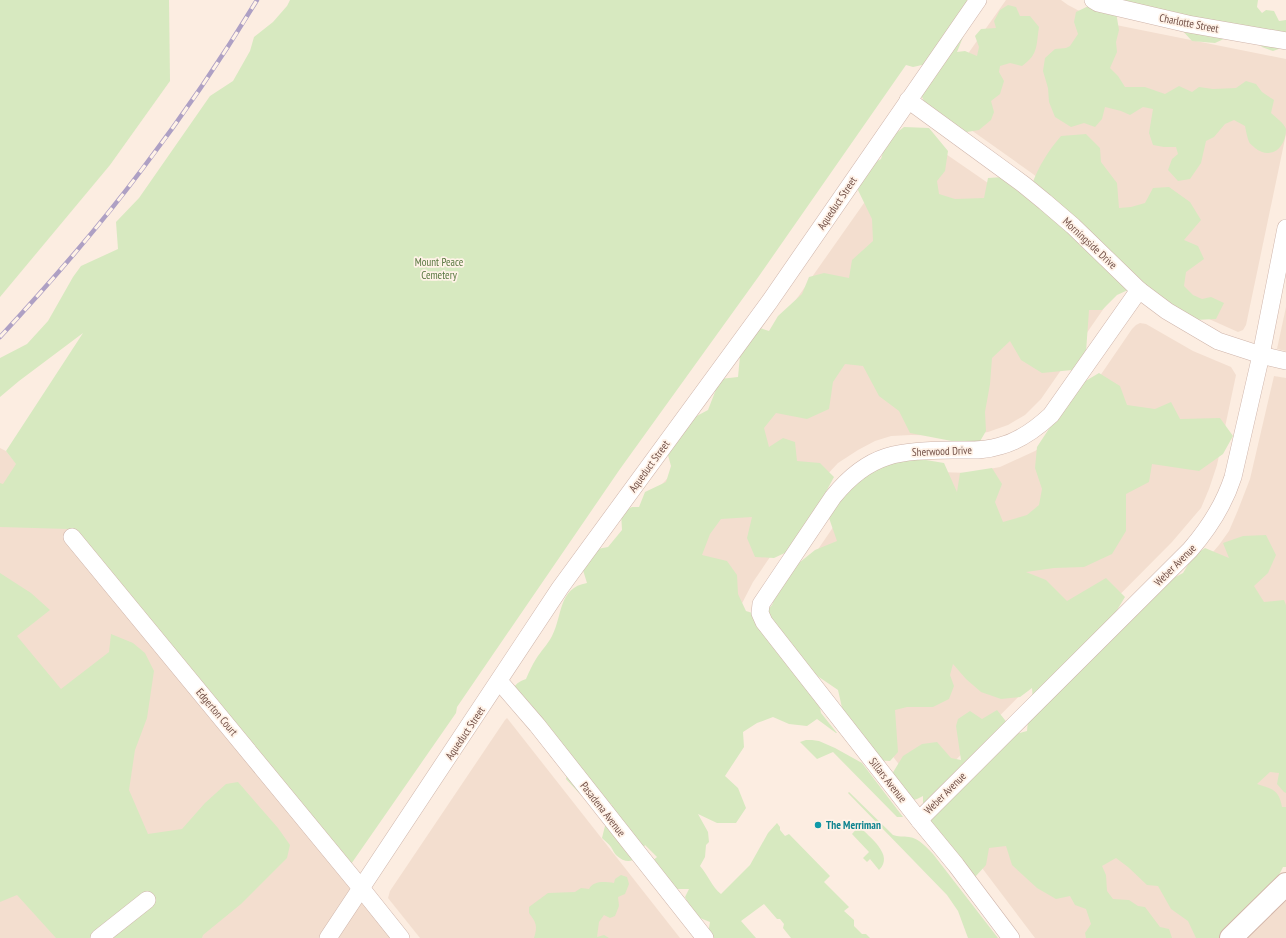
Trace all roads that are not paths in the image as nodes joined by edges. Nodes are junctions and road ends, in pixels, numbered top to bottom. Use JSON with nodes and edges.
{"nodes":[{"id":1,"x":978,"y":0,"type":"edge"},
{"id":2,"x":1093,"y":0,"type":"edge"},
{"id":3,"x":1286,"y":41,"type":"edge"},
{"id":4,"x":908,"y":100,"type":"junction"},
{"id":5,"x":1286,"y":228,"type":"edge"},
{"id":6,"x":1139,"y":290,"type":"junction"},
{"id":7,"x":1261,"y":355,"type":"junction"},
{"id":8,"x":1286,"y":361,"type":"edge"},
{"id":9,"x":72,"y":537,"type":"dead end"},
{"id":10,"x":764,"y":622,"type":"joint"},
{"id":11,"x":499,"y":681,"type":"junction"},
{"id":12,"x":918,"y":820,"type":"junction"},
{"id":13,"x":1286,"y":884,"type":"edge"},
{"id":14,"x":361,"y":888,"type":"junction"},
{"id":15,"x":147,"y":900,"type":"dead end"},
{"id":16,"x":99,"y":938,"type":"edge"},
{"id":17,"x":328,"y":938,"type":"edge"},
{"id":18,"x":401,"y":938,"type":"edge"},
{"id":19,"x":705,"y":938,"type":"edge"},
{"id":20,"x":1011,"y":938,"type":"edge"},
{"id":21,"x":1231,"y":938,"type":"edge"}],
"edges":[{"from":1,"to":4,"type":"street","name":"Aqueduct Street"},
{"from":2,"to":3,"type":"street","name":"Charlotte Street"},
{"from":4,"to":6,"type":"street","name":"Morningside Drive"},
{"from":4,"to":11,"type":"street","name":"Aqueduct Street"},
{"from":5,"to":7,"type":"street","name":"Weber Avenue"},
{"from":6,"to":7,"type":"street","name":"Morningside Drive"},
{"from":6,"to":10,"type":"street","name":"Sherwood Drive"},
{"from":7,"to":8,"type":"street","name":"Morningside Drive"},
{"from":7,"to":12,"type":"street","name":"Weber Avenue"},
{"from":9,"to":14,"type":"street","name":"Edgerton Court"},
{"from":10,"to":12,"type":"street","name":"Sillars Avenue"},
{"from":11,"to":14,"type":"street","name":"Aqueduct Street"},
{"from":11,"to":19,"type":"street","name":"Pasadena Avenue"},
{"from":12,"to":20,"type":"street","name":"Sillars Avenue"},
{"from":13,"to":21,"type":"main road"},
{"from":14,"to":17,"type":"street","name":"Aqueduct Street"},
{"from":14,"to":18,"type":"street","name":"Edgerton Court"},
{"from":15,"to":16,"type":"street"}]}
